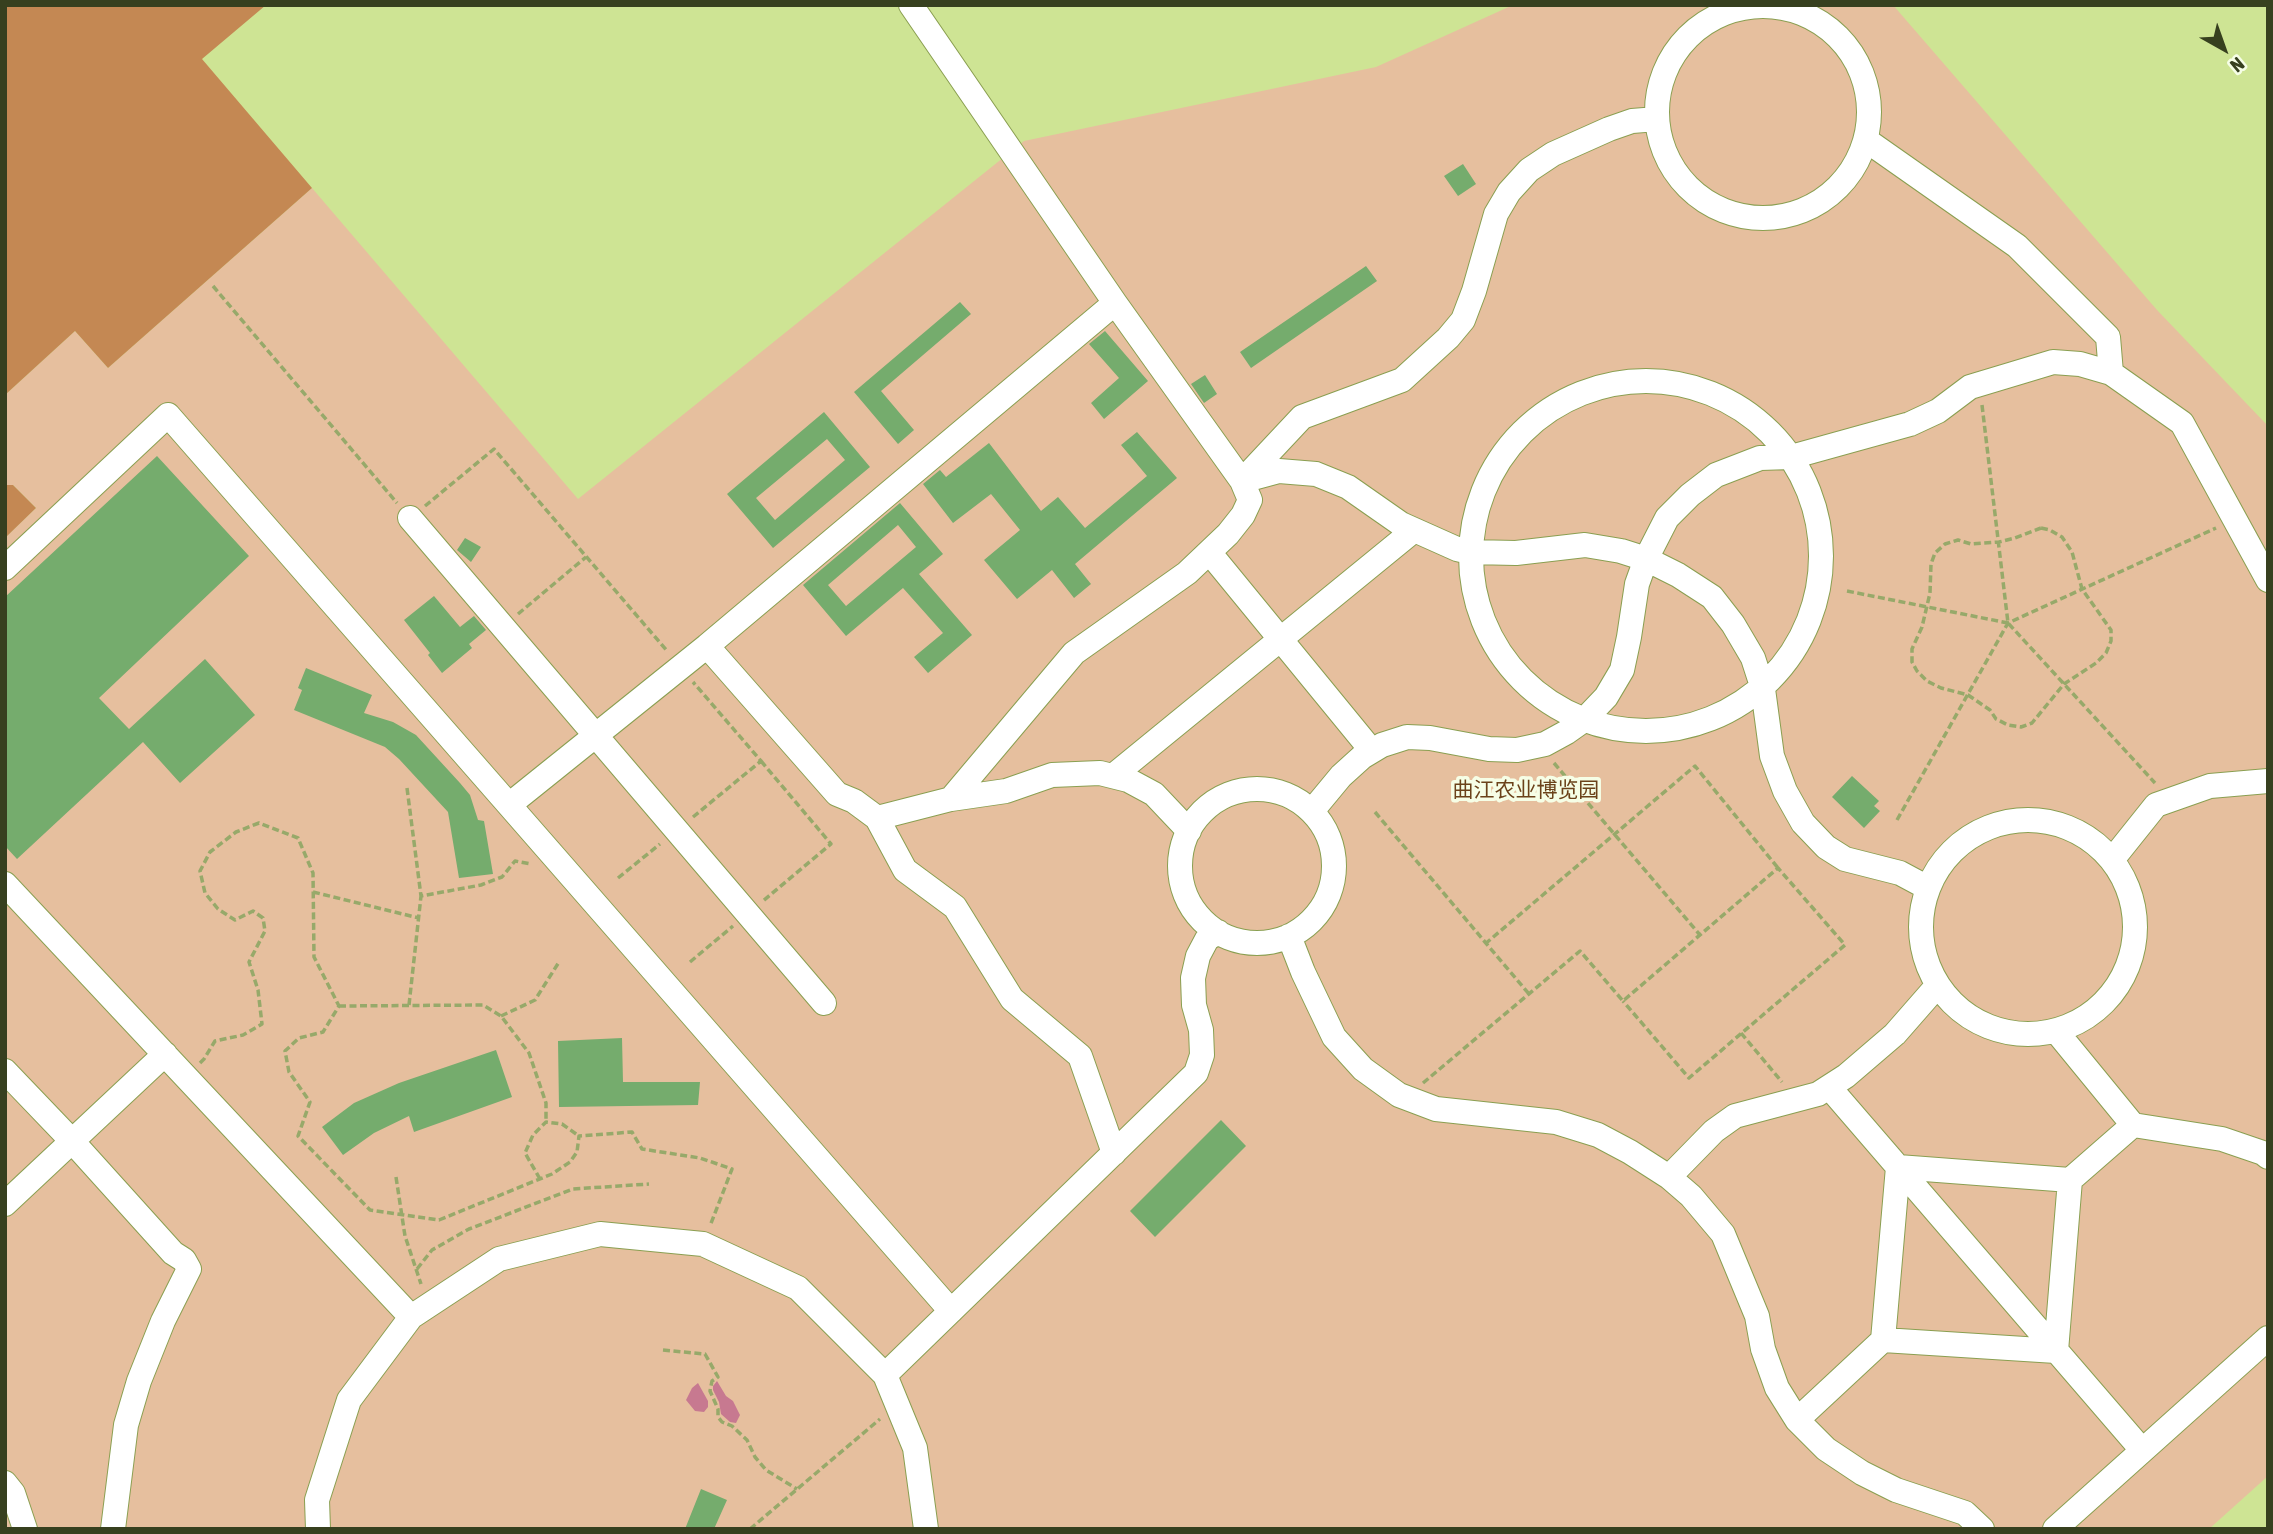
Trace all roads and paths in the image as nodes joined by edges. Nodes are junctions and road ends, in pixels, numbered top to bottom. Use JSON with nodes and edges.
{"nodes":[{"id":1,"x":911,"y":5,"type":"edge"},
{"id":2,"x":1743,"y":6,"type":"edge"},
{"id":3,"x":1657,"y":120,"type":"junction"},
{"id":4,"x":1866,"y":140,"type":"junction"},
{"id":5,"x":213,"y":286,"type":"dead end"},
{"id":6,"x":1115,"y":303,"type":"junction"},
{"id":7,"x":2111,"y":373,"type":"junction"},
{"id":8,"x":1980,"y":384,"type":"junction"},
{"id":9,"x":1791,"y":457,"type":"junction"},
{"id":10,"x":1242,"y":481,"type":"junction"},
{"id":11,"x":410,"y":518,"type":"junction"},
{"id":12,"x":2234,"y":520,"type":"junction"},
{"id":13,"x":1413,"y":531,"type":"junction"},
{"id":14,"x":1999,"y":542,"type":"junction"},
{"id":15,"x":1209,"y":552,"type":"junction"},
{"id":16,"x":1470,"y":552,"type":"junction"},
{"id":17,"x":586,"y":557,"type":"junction"},
{"id":18,"x":1646,"y":559,"type":"junction"},
{"id":19,"x":5,"y":568,"type":"edge"},
{"id":20,"x":2268,"y":580,"type":"edge"},
{"id":21,"x":2082,"y":589,"type":"junction"},
{"id":22,"x":1847,"y":592,"type":"dead end"},
{"id":23,"x":1926,"y":607,"type":"junction"},
{"id":24,"x":2008,"y":623,"type":"junction"},
{"id":25,"x":503,"y":627,"type":"junction"},
{"id":26,"x":1281,"y":639,"type":"junction"},
{"id":27,"x":707,"y":646,"type":"junction"},
{"id":28,"x":681,"y":667,"type":"junction"},
{"id":29,"x":2064,"y":684,"type":"junction"},
{"id":30,"x":1763,"y":688,"type":"junction"},
{"id":31,"x":1968,"y":695,"type":"junction"},
{"id":32,"x":1584,"y":720,"type":"junction"},
{"id":33,"x":596,"y":735,"type":"junction"},
{"id":34,"x":1538,"y":745,"type":"junction"},
{"id":35,"x":1372,"y":751,"type":"junction"},
{"id":36,"x":761,"y":761,"type":"junction"},
{"id":37,"x":1113,"y":776,"type":"junction"},
{"id":38,"x":2268,"y":780,"type":"edge"},
{"id":39,"x":407,"y":788,"type":"dead end"},
{"id":40,"x":951,"y":799,"type":"junction"},
{"id":41,"x":2171,"y":800,"type":"junction"},
{"id":42,"x":509,"y":805,"type":"junction"},
{"id":43,"x":1312,"y":811,"type":"junction"},
{"id":44,"x":1375,"y":812,"type":"dead end"},
{"id":45,"x":877,"y":818,"type":"junction"},
{"id":46,"x":1897,"y":820,"type":"dead end"},
{"id":47,"x":676,"y":830,"type":"junction"},
{"id":48,"x":1189,"y":831,"type":"junction"},
{"id":49,"x":1614,"y":834,"type":"junction"},
{"id":50,"x":549,"y":851,"type":"junction"},
{"id":51,"x":2112,"y":860,"type":"junction"},
{"id":52,"x":1778,"y":868,"type":"junction"},
{"id":53,"x":618,"y":878,"type":"dead end"},
{"id":54,"x":1928,"y":888,"type":"junction"},
{"id":55,"x":7,"y":891,"type":"edge"},
{"id":56,"x":313,"y":892,"type":"junction"},
{"id":57,"x":421,"y":896,"type":"junction"},
{"id":58,"x":748,"y":914,"type":"junction"},
{"id":59,"x":419,"y":918,"type":"junction"},
{"id":60,"x":1218,"y":932,"type":"junction"},
{"id":61,"x":1700,"y":935,"type":"junction"},
{"id":62,"x":1289,"y":936,"type":"junction"},
{"id":63,"x":1485,"y":944,"type":"junction"},
{"id":64,"x":559,"y":962,"type":"dead end"},
{"id":65,"x":690,"y":962,"type":"dead end"},
{"id":66,"x":1937,"y":986,"type":"junction"},
{"id":67,"x":1529,"y":994,"type":"junction"},
{"id":68,"x":1623,"y":1001,"type":"junction"},
{"id":69,"x":824,"y":1003,"type":"dead end"},
{"id":70,"x":409,"y":1005,"type":"junction"},
{"id":71,"x":339,"y":1006,"type":"junction"},
{"id":72,"x":501,"y":1016,"type":"junction"},
{"id":73,"x":2056,"y":1031,"type":"junction"},
{"id":74,"x":1741,"y":1033,"type":"junction"},
{"id":75,"x":165,"y":1054,"type":"junction"},
{"id":76,"x":5,"y":1071,"type":"edge"},
{"id":77,"x":184,"y":1074,"type":"junction"},
{"id":78,"x":1829,"y":1087,"type":"junction"},
{"id":79,"x":1406,"y":1098,"type":"junction"},
{"id":80,"x":1797,"y":1100,"type":"junction"},
{"id":81,"x":546,"y":1122,"type":"junction"},
{"id":82,"x":2133,"y":1125,"type":"junction"},
{"id":83,"x":579,"y":1136,"type":"junction"},
{"id":84,"x":72,"y":1141,"type":"junction"},
{"id":85,"x":1114,"y":1153,"type":"junction"},
{"id":86,"x":2268,"y":1157,"type":"edge"},
{"id":87,"x":1898,"y":1167,"type":"junction"},
{"id":88,"x":396,"y":1177,"type":"dead end"},
{"id":89,"x":1669,"y":1177,"type":"junction"},
{"id":90,"x":540,"y":1179,"type":"junction"},
{"id":91,"x":2070,"y":1180,"type":"junction"},
{"id":92,"x":649,"y":1184,"type":"dead end"},
{"id":93,"x":5,"y":1204,"type":"edge"},
{"id":94,"x":403,"y":1215,"type":"junction"},
{"id":95,"x":703,"y":1244,"type":"junction"},
{"id":96,"x":417,"y":1269,"type":"junction"},
{"id":97,"x":951,"y":1311,"type":"junction"},
{"id":98,"x":419,"y":1312,"type":"junction"},
{"id":99,"x":2268,"y":1338,"type":"edge"},
{"id":100,"x":1883,"y":1340,"type":"junction"},
{"id":101,"x":663,"y":1350,"type":"dead end"},
{"id":102,"x":2056,"y":1351,"type":"junction"},
{"id":103,"x":885,"y":1376,"type":"junction"},
{"id":104,"x":897,"y":1404,"type":"junction"},
{"id":105,"x":1797,"y":1420,"type":"junction"},
{"id":106,"x":2143,"y":1450,"type":"junction"},
{"id":107,"x":5,"y":1483,"type":"edge"},
{"id":108,"x":797,"y":1489,"type":"junction"},
{"id":109,"x":24,"y":1529,"type":"edge"},
{"id":110,"x":113,"y":1529,"type":"edge"},
{"id":111,"x":318,"y":1529,"type":"edge"},
{"id":112,"x":750,"y":1529,"type":"edge"},
{"id":113,"x":926,"y":1529,"type":"edge"},
{"id":114,"x":1982,"y":1529,"type":"edge"},
{"id":115,"x":2054,"y":1529,"type":"edge"}],
"edges":[{"from":1,"to":6,"type":"street"},
{"from":2,"to":3,"type":"street"},
{"from":2,"to":4,"type":"street"},
{"from":3,"to":4,"type":"street"},
{"from":3,"to":10,"type":"street"},
{"from":4,"to":7,"type":"street"},
{"from":5,"to":11,"type":"path"},
{"from":6,"to":10,"type":"street"},
{"from":6,"to":27,"type":"street"},
{"from":7,"to":8,"type":"street"},
{"from":7,"to":12,"type":"street"},
{"from":8,"to":9,"type":"street"},
{"from":8,"to":14,"type":"path"},
{"from":9,"to":16,"type":"street"},
{"from":9,"to":18,"type":"street"},
{"from":9,"to":30,"type":"street"},
{"from":10,"to":13,"type":"street"},
{"from":10,"to":15,"type":"street"},
{"from":11,"to":17,"type":"path"},
{"from":11,"to":25,"type":"street"},
{"from":12,"to":20,"type":"street"},
{"from":12,"to":21,"type":"path"},
{"from":13,"to":16,"type":"street"},
{"from":13,"to":26,"type":"street"},
{"from":14,"to":21,"type":"path"},
{"from":14,"to":23,"type":"path"},
{"from":14,"to":24,"type":"path"},
{"from":15,"to":26,"type":"street"},
{"from":15,"to":40,"type":"street"},
{"from":16,"to":18,"type":"street"},
{"from":16,"to":32,"type":"street"},
{"from":17,"to":25,"type":"path"},
{"from":17,"to":28,"type":"path"},
{"from":18,"to":30,"type":"street"},
{"from":18,"to":32,"type":"street"},
{"from":19,"to":42,"type":"street"},
{"from":21,"to":24,"type":"path"},
{"from":21,"to":29,"type":"path"},
{"from":22,"to":23,"type":"path"},
{"from":23,"to":24,"type":"path"},
{"from":23,"to":31,"type":"path"},
{"from":24,"to":29,"type":"path"},
{"from":24,"to":31,"type":"path"},
{"from":25,"to":33,"type":"street"},
{"from":26,"to":35,"type":"street"},
{"from":26,"to":37,"type":"street"},
{"from":27,"to":28,"type":"street"},
{"from":27,"to":45,"type":"street"},
{"from":28,"to":33,"type":"street"},
{"from":28,"to":36,"type":"path"},
{"from":29,"to":31,"type":"path"},
{"from":29,"to":41,"type":"path"},
{"from":30,"to":32,"type":"street"},
{"from":30,"to":54,"type":"street"},
{"from":31,"to":46,"type":"path"},
{"from":32,"to":34,"type":"street"},
{"from":33,"to":42,"type":"street"},
{"from":33,"to":47,"type":"street"},
{"from":34,"to":35,"type":"street"},
{"from":34,"to":49,"type":"path"},
{"from":35,"to":43,"type":"street"},
{"from":36,"to":47,"type":"path"},
{"from":36,"to":58,"type":"path"},
{"from":37,"to":40,"type":"street"},
{"from":37,"to":48,"type":"street"},
{"from":38,"to":41,"type":"street"},
{"from":39,"to":57,"type":"path"},
{"from":40,"to":45,"type":"street"},
{"from":41,"to":51,"type":"street"},
{"from":42,"to":50,"type":"street"},
{"from":43,"to":48,"type":"street"},
{"from":43,"to":62,"type":"street"},
{"from":44,"to":63,"type":"path"},
{"from":45,"to":85,"type":"street"},
{"from":47,"to":53,"type":"path"},
{"from":47,"to":58,"type":"street"},
{"from":48,"to":60,"type":"street"},
{"from":49,"to":52,"type":"path"},
{"from":49,"to":61,"type":"path"},
{"from":49,"to":63,"type":"path"},
{"from":50,"to":57,"type":"path"},
{"from":50,"to":97,"type":"street"},
{"from":51,"to":54,"type":"street"},
{"from":51,"to":73,"type":"street"},
{"from":52,"to":61,"type":"path"},
{"from":52,"to":74,"type":"path"},
{"from":54,"to":66,"type":"street"},
{"from":55,"to":75,"type":"street"},
{"from":56,"to":59,"type":"path"},
{"from":56,"to":71,"type":"path"},
{"from":56,"to":77,"type":"path"},
{"from":57,"to":59,"type":"path"},
{"from":58,"to":65,"type":"path"},
{"from":58,"to":69,"type":"street"},
{"from":59,"to":70,"type":"path"},
{"from":60,"to":62,"type":"street"},
{"from":60,"to":85,"type":"street"},
{"from":61,"to":68,"type":"path"},
{"from":62,"to":79,"type":"street"},
{"from":63,"to":67,"type":"path"},
{"from":64,"to":72,"type":"path"},
{"from":66,"to":73,"type":"street"},
{"from":66,"to":78,"type":"street"},
{"from":67,"to":68,"type":"path"},
{"from":67,"to":79,"type":"path"},
{"from":68,"to":74,"type":"path"},
{"from":70,"to":71,"type":"path"},
{"from":70,"to":72,"type":"path"},
{"from":71,"to":94,"type":"path"},
{"from":72,"to":81,"type":"path"},
{"from":73,"to":82,"type":"street"},
{"from":74,"to":80,"type":"path"},
{"from":75,"to":77,"type":"street"},
{"from":75,"to":84,"type":"street"},
{"from":76,"to":84,"type":"street"},
{"from":77,"to":98,"type":"street"},
{"from":78,"to":80,"type":"street"},
{"from":78,"to":87,"type":"street"},
{"from":79,"to":89,"type":"street"},
{"from":80,"to":89,"type":"street"},
{"from":81,"to":83,"type":"path"},
{"from":81,"to":90,"type":"path"},
{"from":82,"to":86,"type":"street"},
{"from":82,"to":91,"type":"street"},
{"from":83,"to":90,"type":"path"},
{"from":83,"to":95,"type":"path"},
{"from":84,"to":93,"type":"street"},
{"from":84,"to":110,"type":"street"},
{"from":85,"to":97,"type":"street"},
{"from":87,"to":91,"type":"street"},
{"from":87,"to":100,"type":"street"},
{"from":87,"to":102,"type":"street"},
{"from":88,"to":94,"type":"path"},
{"from":89,"to":105,"type":"street"},
{"from":90,"to":94,"type":"path"},
{"from":91,"to":102,"type":"street"},
{"from":92,"to":96,"type":"path"},
{"from":94,"to":96,"type":"path"},
{"from":95,"to":98,"type":"street"},
{"from":95,"to":103,"type":"street"},
{"from":96,"to":98,"type":"path"},
{"from":97,"to":103,"type":"street"},
{"from":98,"to":111,"type":"street"},
{"from":99,"to":106,"type":"street"},
{"from":100,"to":102,"type":"street"},
{"from":100,"to":105,"type":"street"},
{"from":101,"to":108,"type":"path"},
{"from":102,"to":106,"type":"street"},
{"from":103,"to":104,"type":"street"},
{"from":104,"to":108,"type":"path"},
{"from":104,"to":113,"type":"street"},
{"from":105,"to":114,"type":"street"},
{"from":106,"to":115,"type":"street"},
{"from":107,"to":109,"type":"street"},
{"from":108,"to":112,"type":"path"}]}
